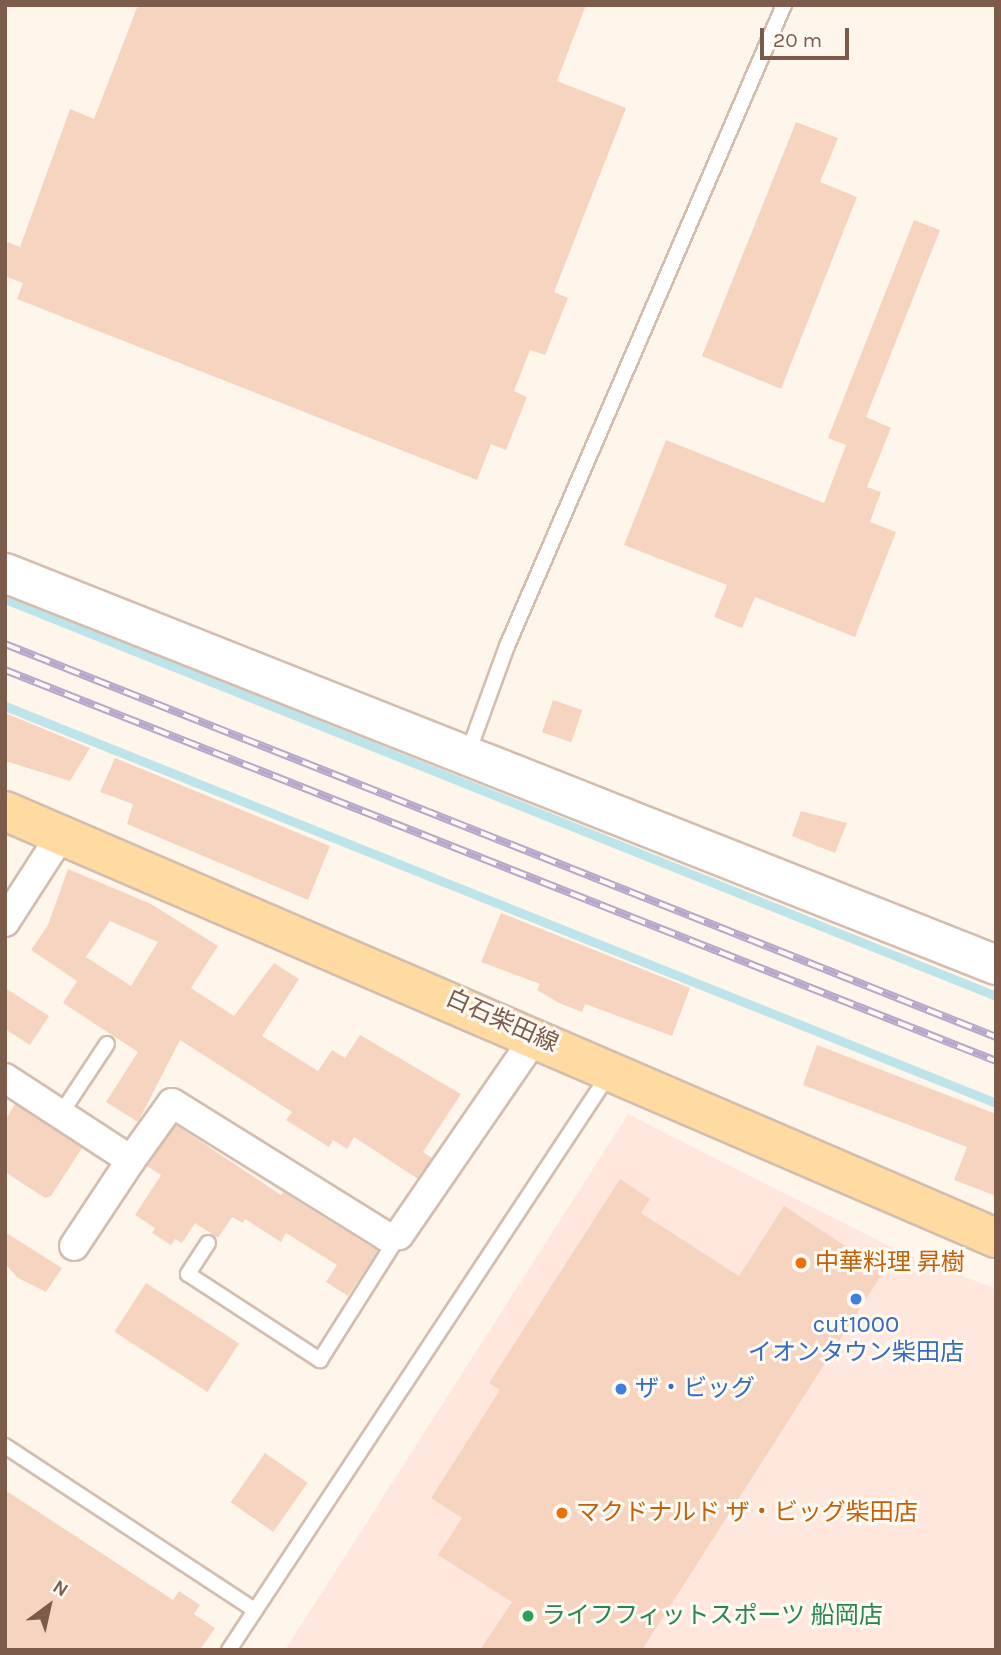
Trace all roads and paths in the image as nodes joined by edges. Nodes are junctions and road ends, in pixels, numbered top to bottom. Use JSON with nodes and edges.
{"nodes":[{"id":1,"x":784,"y":5,"type":"edge"},
{"id":2,"x":5,"y":573,"type":"edge"},
{"id":3,"x":468,"y":753,"type":"junction"},
{"id":4,"x":5,"y":811,"type":"edge"},
{"id":5,"x":61,"y":835,"type":"junction"},
{"id":6,"x":5,"y":922,"type":"edge"},
{"id":7,"x":996,"y":965,"type":"edge"},
{"id":8,"x":536,"y":1036,"type":"junction"},
{"id":9,"x":107,"y":1044,"type":"dead end"},
{"id":10,"x":611,"y":1070,"type":"junction"},
{"id":11,"x":5,"y":1078,"type":"edge"},
{"id":12,"x":60,"y":1115,"type":"junction"},
{"id":13,"x":131,"y":1160,"type":"junction"},
{"id":14,"x":399,"y":1236,"type":"junction"},
{"id":15,"x":996,"y":1237,"type":"edge"},
{"id":16,"x":208,"y":1243,"type":"dead end"},
{"id":17,"x":74,"y":1246,"type":"dead end"},
{"id":18,"x":5,"y":1446,"type":"edge"},
{"id":19,"x":256,"y":1610,"type":"junction"},
{"id":20,"x":229,"y":1650,"type":"edge"}],
"edges":[{"from":1,"to":3,"type":"lane"},
{"from":2,"to":3,"type":"street"},
{"from":3,"to":7,"type":"street"},
{"from":4,"to":5,"type":"main road","name":"白石柴田線"},
{"from":5,"to":6,"type":"street"},
{"from":5,"to":8,"type":"main road","name":"白石柴田線"},
{"from":8,"to":10,"type":"main road","name":"白石柴田線"},
{"from":8,"to":14,"type":"street"},
{"from":9,"to":12,"type":"lane"},
{"from":10,"to":15,"type":"main road","name":"白石柴田線"},
{"from":10,"to":19,"type":"lane"},
{"from":11,"to":12,"type":"street"},
{"from":12,"to":13,"type":"street"},
{"from":13,"to":14,"type":"street"},
{"from":13,"to":17,"type":"street"},
{"from":14,"to":16,"type":"lane"},
{"from":18,"to":19,"type":"lane"},
{"from":19,"to":20,"type":"lane"}]}
